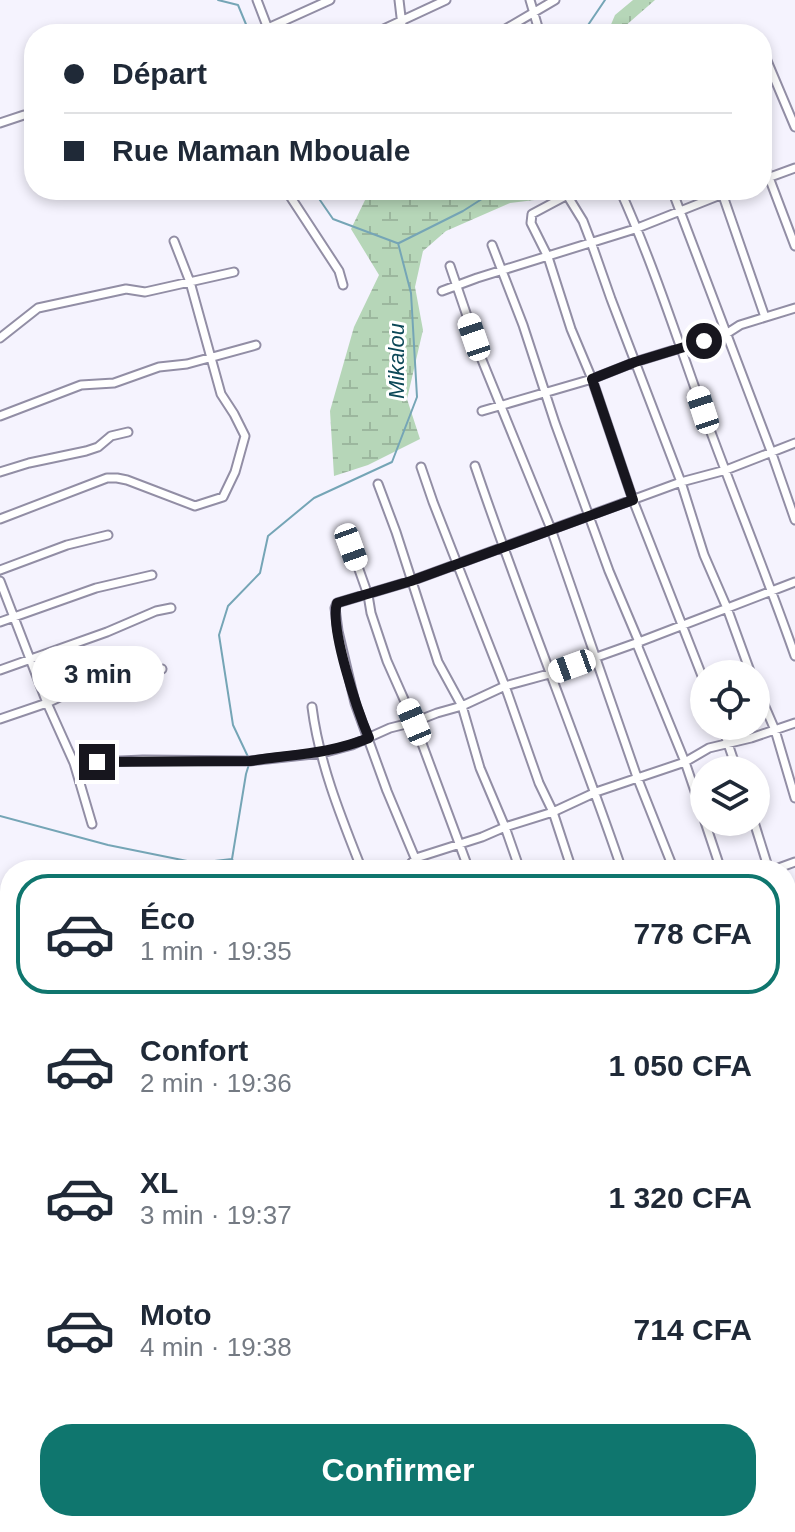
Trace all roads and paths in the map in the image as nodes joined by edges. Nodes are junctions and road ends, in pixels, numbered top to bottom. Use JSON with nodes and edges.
{"nodes":[{"id":1,"x":257,"y":0,"type":"edge"},
{"id":2,"x":330,"y":0,"type":"edge"},
{"id":3,"x":399,"y":0,"type":"edge"},
{"id":4,"x":446,"y":0,"type":"edge"},
{"id":5,"x":530,"y":0,"type":"edge"},
{"id":6,"x":555,"y":0,"type":"edge"},
{"id":7,"x":534,"y":14,"type":"junction"},
{"id":8,"x":400,"y":21,"type":"junction"},
{"id":9,"x":266,"y":24,"type":"edge"},
{"id":10,"x":283,"y":24,"type":"edge"},
{"id":11,"x":394,"y":24,"type":"edge"},
{"id":12,"x":401,"y":24,"type":"edge"},
{"id":13,"x":516,"y":24,"type":"edge"},
{"id":14,"x":537,"y":24,"type":"edge"},
{"id":15,"x":772,"y":73,"type":"edge"},
{"id":16,"x":24,"y":115,"type":"dead end"},
{"id":17,"x":0,"y":123,"type":"edge"},
{"id":18,"x":795,"y":127,"type":"edge"},
{"id":19,"x":795,"y":168,"type":"edge"},
{"id":20,"x":772,"y":177,"type":"edge"},
{"id":21,"x":772,"y":193,"type":"edge"},
{"id":22,"x":293,"y":200,"type":"edge"},
{"id":23,"x":558,"y":200,"type":"edge"},
{"id":24,"x":570,"y":200,"type":"edge"},
{"id":25,"x":624,"y":200,"type":"edge"},
{"id":26,"x":676,"y":200,"type":"edge"},
{"id":27,"x":705,"y":200,"type":"edge"},
{"id":28,"x":724,"y":200,"type":"edge"},
{"id":29,"x":681,"y":212,"type":"junction"},
{"id":30,"x":635,"y":229,"type":"junction"},
{"id":31,"x":174,"y":241,"type":"dead end"},
{"id":32,"x":591,"y":242,"type":"junction"},
{"id":33,"x":492,"y":245,"type":"dead end"},
{"id":34,"x":795,"y":246,"type":"edge"},
{"id":35,"x":548,"y":257,"type":"junction"},
{"id":36,"x":450,"y":266,"type":"dead end"},
{"id":37,"x":502,"y":271,"type":"junction"},
{"id":38,"x":234,"y":272,"type":"dead end"},
{"id":39,"x":190,"y":282,"type":"junction"},
{"id":40,"x":343,"y":285,"type":"dead end"},
{"id":41,"x":457,"y":285,"type":"junction"},
{"id":42,"x":442,"y":291,"type":"dead end"},
{"id":43,"x":795,"y":308,"type":"edge"},
{"id":44,"x":765,"y":317,"type":"junction"},
{"id":45,"x":726,"y":334,"type":"junction"},
{"id":46,"x":0,"y":338,"type":"edge"},
{"id":47,"x":256,"y":345,"type":"dead end"},
{"id":48,"x":682,"y":348,"type":"junction"},
{"id":49,"x":212,"y":357,"type":"junction"},
{"id":50,"x":635,"y":362,"type":"junction"},
{"id":51,"x":592,"y":379,"type":"junction"},
{"id":52,"x":546,"y":394,"type":"junction"},
{"id":53,"x":502,"y":406,"type":"junction"},
{"id":54,"x":482,"y":411,"type":"dead end"},
{"id":55,"x":0,"y":416,"type":"edge"},
{"id":56,"x":128,"y":432,"type":"dead end"},
{"id":57,"x":795,"y":443,"type":"edge"},
{"id":58,"x":771,"y":451,"type":"junction"},
{"id":59,"x":475,"y":466,"type":"dead end"},
{"id":60,"x":421,"y":467,"type":"dead end"},
{"id":61,"x":726,"y":470,"type":"junction"},
{"id":62,"x":0,"y":472,"type":"edge"},
{"id":63,"x":681,"y":482,"type":"junction"},
{"id":64,"x":378,"y":484,"type":"dead end"},
{"id":65,"x":633,"y":500,"type":"junction"},
{"id":66,"x":590,"y":515,"type":"junction"},
{"id":67,"x":0,"y":519,"type":"edge"},
{"id":68,"x":795,"y":520,"type":"edge"},
{"id":69,"x":551,"y":529,"type":"junction"},
{"id":70,"x":108,"y":535,"type":"dead end"},
{"id":71,"x":351,"y":547,"type":"dead end"},
{"id":72,"x":503,"y":548,"type":"junction"},
{"id":73,"x":459,"y":564,"type":"junction"},
{"id":74,"x":0,"y":570,"type":"edge"},
{"id":75,"x":152,"y":575,"type":"dead end"},
{"id":76,"x":0,"y":581,"type":"edge"},
{"id":77,"x":411,"y":581,"type":"junction"},
{"id":78,"x":795,"y":582,"type":"edge"},
{"id":79,"x":772,"y":591,"type":"junction"},
{"id":80,"x":368,"y":595,"type":"junction"},
{"id":81,"x":171,"y":608,"type":"dead end"},
{"id":82,"x":727,"y":608,"type":"junction"},
{"id":83,"x":15,"y":617,"type":"junction"},
{"id":84,"x":0,"y":622,"type":"edge"},
{"id":85,"x":682,"y":624,"type":"junction"},
{"id":86,"x":639,"y":642,"type":"junction"},
{"id":87,"x":795,"y":656,"type":"edge"},
{"id":88,"x":594,"y":657,"type":"junction"},
{"id":89,"x":31,"y":659,"type":"junction"},
{"id":90,"x":696,"y":660,"type":"edge"},
{"id":91,"x":746,"y":660,"type":"edge"},
{"id":92,"x":162,"y":669,"type":"dead end"},
{"id":93,"x":0,"y":670,"type":"edge"},
{"id":94,"x":549,"y":674,"type":"junction"},
{"id":95,"x":505,"y":686,"type":"junction"},
{"id":96,"x":47,"y":703,"type":"junction"},
{"id":97,"x":462,"y":706,"type":"junction"},
{"id":98,"x":312,"y":707,"type":"dead end"},
{"id":99,"x":770,"y":718,"type":"edge"},
{"id":100,"x":0,"y":719,"type":"edge"},
{"id":101,"x":414,"y":722,"type":"junction"},
{"id":102,"x":795,"y":723,"type":"edge"},
{"id":103,"x":775,"y":730,"type":"junction"},
{"id":104,"x":369,"y":738,"type":"junction"},
{"id":105,"x":727,"y":740,"type":"edge"},
{"id":106,"x":728,"y":743,"type":"junction"},
{"id":107,"x":322,"y":753,"type":"junction"},
{"id":108,"x":732,"y":756,"type":"edge"},
{"id":109,"x":685,"y":762,"type":"junction"},
{"id":110,"x":74,"y":763,"type":"junction"},
{"id":111,"x":690,"y":776,"type":"edge"},
{"id":112,"x":637,"y":777,"type":"junction"},
{"id":113,"x":596,"y":792,"type":"junction"},
{"id":114,"x":795,"y":798,"type":"edge"},
{"id":115,"x":553,"y":812,"type":"junction"},
{"id":116,"x":92,"y":824,"type":"dead end"},
{"id":117,"x":505,"y":827,"type":"junction"},
{"id":118,"x":710,"y":836,"type":"edge"},
{"id":119,"x":759,"y":836,"type":"edge"},
{"id":120,"x":459,"y":844,"type":"junction"},
{"id":121,"x":416,"y":858,"type":"joint"},
{"id":122,"x":358,"y":860,"type":"edge"},
{"id":123,"x":465,"y":860,"type":"edge"},
{"id":124,"x":517,"y":860,"type":"edge"},
{"id":125,"x":569,"y":860,"type":"edge"},
{"id":126,"x":619,"y":860,"type":"edge"},
{"id":127,"x":670,"y":860,"type":"edge"},
{"id":128,"x":718,"y":860,"type":"edge"},
{"id":129,"x":767,"y":860,"type":"edge"}],
"edges":[{"from":1,"to":9,"type":"street"},
{"from":2,"to":10,"type":"street"},
{"from":3,"to":8,"type":"street"},
{"from":4,"to":8,"type":"street"},
{"from":5,"to":7,"type":"street"},
{"from":6,"to":7,"type":"street"},
{"from":7,"to":13,"type":"street"},
{"from":7,"to":14,"type":"street"},
{"from":8,"to":11,"type":"street"},
{"from":8,"to":12,"type":"street"},
{"from":15,"to":18,"type":"street"},
{"from":16,"to":17,"type":"street"},
{"from":19,"to":20,"type":"street"},
{"from":21,"to":34,"type":"street"},
{"from":22,"to":40,"type":"street"},
{"from":23,"to":35,"type":"street"},
{"from":24,"to":32,"type":"street"},
{"from":25,"to":30,"type":"street"},
{"from":26,"to":29,"type":"street"},
{"from":27,"to":29,"type":"street"},
{"from":28,"to":44,"type":"street"},
{"from":29,"to":30,"type":"street"},
{"from":29,"to":45,"type":"street"},
{"from":30,"to":32,"type":"street"},
{"from":30,"to":48,"type":"street"},
{"from":31,"to":39,"type":"street"},
{"from":32,"to":35,"type":"street"},
{"from":32,"to":50,"type":"street"},
{"from":33,"to":37,"type":"street"},
{"from":35,"to":37,"type":"street"},
{"from":35,"to":51,"type":"street"},
{"from":36,"to":41,"type":"street"},
{"from":37,"to":41,"type":"street"},
{"from":37,"to":52,"type":"street"},
{"from":38,"to":39,"type":"street"},
{"from":39,"to":46,"type":"street"},
{"from":39,"to":49,"type":"street"},
{"from":41,"to":42,"type":"street"},
{"from":41,"to":53,"type":"street"},
{"from":43,"to":44,"type":"street"},
{"from":44,"to":45,"type":"street"},
{"from":45,"to":48,"type":"street"},
{"from":45,"to":58,"type":"street"},
{"from":47,"to":49,"type":"street"},
{"from":48,"to":50,"type":"street"},
{"from":48,"to":61,"type":"street"},
{"from":49,"to":55,"type":"street"},
{"from":49,"to":67,"type":"street"},
{"from":50,"to":51,"type":"street"},
{"from":50,"to":63,"type":"street"},
{"from":51,"to":52,"type":"street"},
{"from":51,"to":65,"type":"street"},
{"from":52,"to":53,"type":"street"},
{"from":52,"to":66,"type":"street"},
{"from":53,"to":54,"type":"street"},
{"from":53,"to":69,"type":"street"},
{"from":56,"to":62,"type":"street"},
{"from":57,"to":58,"type":"street"},
{"from":58,"to":61,"type":"street"},
{"from":58,"to":68,"type":"street"},
{"from":59,"to":72,"type":"street"},
{"from":60,"to":73,"type":"street"},
{"from":61,"to":63,"type":"street"},
{"from":61,"to":79,"type":"street"},
{"from":63,"to":65,"type":"street"},
{"from":63,"to":82,"type":"street"},
{"from":64,"to":77,"type":"street"},
{"from":65,"to":66,"type":"street"},
{"from":65,"to":85,"type":"street"},
{"from":66,"to":69,"type":"street"},
{"from":66,"to":86,"type":"street"},
{"from":69,"to":72,"type":"street"},
{"from":69,"to":88,"type":"street"},
{"from":70,"to":74,"type":"street"},
{"from":71,"to":80,"type":"street"},
{"from":72,"to":73,"type":"street"},
{"from":72,"to":94,"type":"street"},
{"from":73,"to":77,"type":"street"},
{"from":73,"to":95,"type":"street"},
{"from":75,"to":83,"type":"street"},
{"from":76,"to":83,"type":"street"},
{"from":77,"to":80,"type":"street"},
{"from":77,"to":97,"type":"street"},
{"from":78,"to":79,"type":"street"},
{"from":79,"to":82,"type":"street"},
{"from":79,"to":87,"type":"street"},
{"from":80,"to":101,"type":"street"},
{"from":80,"to":104,"type":"street"},
{"from":81,"to":89,"type":"street"},
{"from":82,"to":85,"type":"street"},
{"from":82,"to":91,"type":"street"},
{"from":83,"to":84,"type":"street"},
{"from":83,"to":89,"type":"street"},
{"from":85,"to":86,"type":"street"},
{"from":85,"to":90,"type":"street"},
{"from":86,"to":88,"type":"street"},
{"from":86,"to":109,"type":"street"},
{"from":88,"to":94,"type":"street"},
{"from":88,"to":112,"type":"street"},
{"from":89,"to":93,"type":"street"},
{"from":89,"to":96,"type":"street"},
{"from":92,"to":96,"type":"street"},
{"from":94,"to":95,"type":"street"},
{"from":94,"to":113,"type":"street"},
{"from":95,"to":97,"type":"street"},
{"from":95,"to":115,"type":"street"},
{"from":96,"to":100,"type":"street"},
{"from":96,"to":110,"type":"street"},
{"from":97,"to":101,"type":"street"},
{"from":97,"to":117,"type":"street"},
{"from":98,"to":107,"type":"street"},
{"from":99,"to":103,"type":"street"},
{"from":101,"to":104,"type":"street"},
{"from":101,"to":120,"type":"street"},
{"from":102,"to":103,"type":"street"},
{"from":103,"to":106,"type":"street"},
{"from":103,"to":114,"type":"street"},
{"from":104,"to":107,"type":"street"},
{"from":104,"to":121,"type":"street"},
{"from":105,"to":106,"type":"street"},
{"from":106,"to":108,"type":"street"},
{"from":106,"to":109,"type":"street"},
{"from":107,"to":110,"type":"street"},
{"from":107,"to":122,"type":"street"},
{"from":109,"to":111,"type":"street"},
{"from":109,"to":112,"type":"street"},
{"from":110,"to":116,"type":"street"},
{"from":112,"to":113,"type":"street"},
{"from":112,"to":127,"type":"street"},
{"from":113,"to":115,"type":"street"},
{"from":113,"to":126,"type":"street"},
{"from":115,"to":117,"type":"street"},
{"from":115,"to":125,"type":"street"},
{"from":117,"to":120,"type":"street"},
{"from":117,"to":124,"type":"street"},
{"from":118,"to":128,"type":"street"},
{"from":119,"to":129,"type":"street"},
{"from":120,"to":121,"type":"street"},
{"from":120,"to":123,"type":"street"}]}
